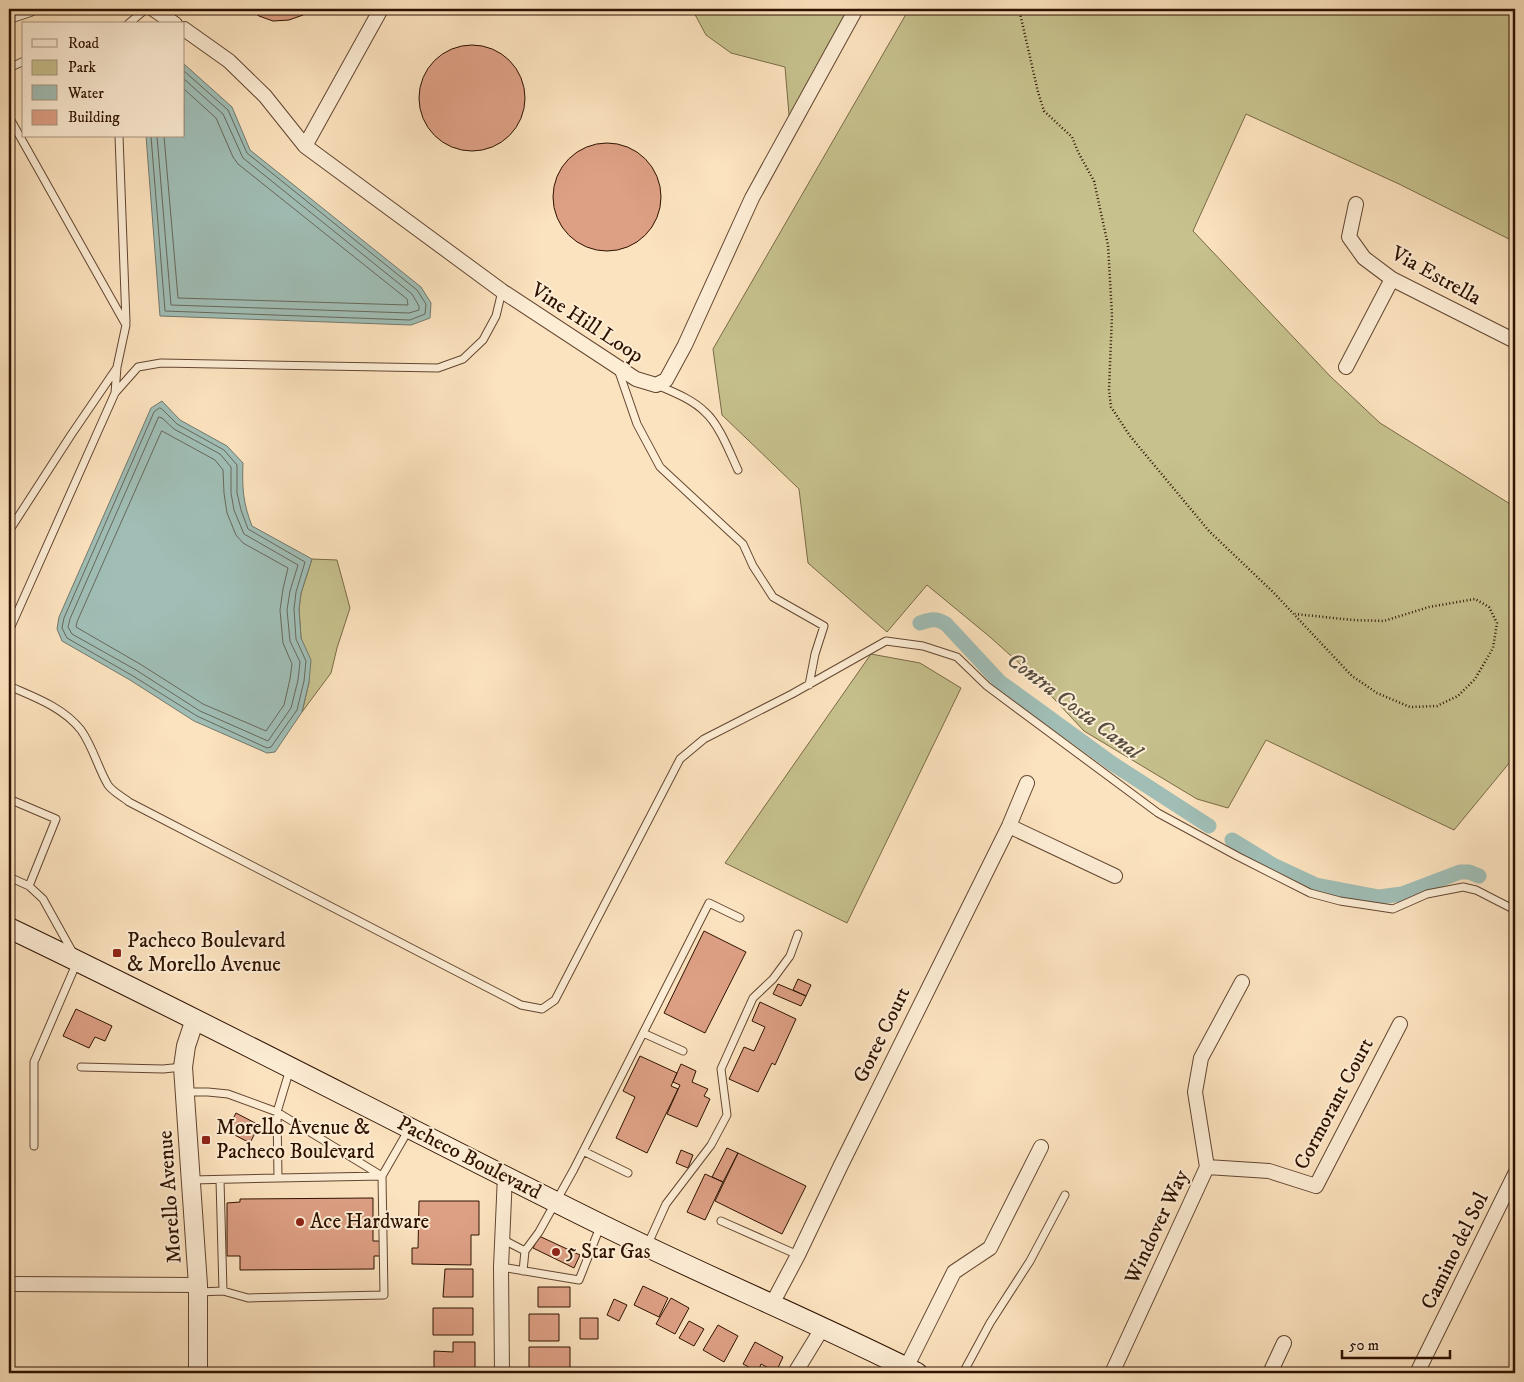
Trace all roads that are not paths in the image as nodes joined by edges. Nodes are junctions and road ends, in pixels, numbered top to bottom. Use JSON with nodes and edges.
{"nodes":[{"id":1,"x":30,"y":9,"type":"edge"},
{"id":2,"x":146,"y":9,"type":"edge"},
{"id":3,"x":153,"y":9,"type":"edge"},
{"id":4,"x":381,"y":9,"type":"edge"},
{"id":5,"x":856,"y":9,"type":"edge"},
{"id":6,"x":9,"y":16,"type":"edge"},
{"id":7,"x":130,"y":22,"type":"edge"},
{"id":8,"x":172,"y":22,"type":"edge"},
{"id":9,"x":185,"y":31,"type":"edge"},
{"id":10,"x":22,"y":62,"type":"edge"},
{"id":11,"x":9,"y":68,"type":"edge"},
{"id":12,"x":9,"y":117,"type":"edge"},
{"id":13,"x":119,"y":138,"type":"edge"},
{"id":14,"x":305,"y":146,"type":"junction"},
{"id":15,"x":1356,"y":204,"type":"dead end"},
{"id":16,"x":1392,"y":279,"type":"junction"},
{"id":17,"x":502,"y":291,"type":"junction"},
{"id":18,"x":126,"y":325,"type":"junction"},
{"id":19,"x":1515,"y":341,"type":"edge"},
{"id":20,"x":117,"y":367,"type":"junction"},
{"id":21,"x":617,"y":367,"type":"junction"},
{"id":22,"x":1346,"y":367,"type":"dead end"},
{"id":23,"x":656,"y":385,"type":"junction"},
{"id":24,"x":115,"y":393,"type":"junction"},
{"id":25,"x":738,"y":470,"type":"dead end"},
{"id":26,"x":9,"y":531,"type":"edge"},
{"id":27,"x":9,"y":631,"type":"edge"},
{"id":28,"x":809,"y":685,"type":"junction"},
{"id":29,"x":9,"y":686,"type":"edge"},
{"id":30,"x":1027,"y":783,"type":"dead end"},
{"id":31,"x":9,"y":799,"type":"edge"},
{"id":32,"x":1009,"y":826,"type":"junction"},
{"id":33,"x":1115,"y":876,"type":"dead end"},
{"id":34,"x":9,"y":877,"type":"edge"},
{"id":35,"x":29,"y":886,"type":"junction"},
{"id":36,"x":1515,"y":910,"type":"edge"},
{"id":37,"x":740,"y":918,"type":"dead end"},
{"id":38,"x":9,"y":928,"type":"edge"},
{"id":39,"x":798,"y":934,"type":"dead end"},
{"id":40,"x":77,"y":960,"type":"junction"},
{"id":41,"x":1242,"y":982,"type":"dead end"},
{"id":42,"x":195,"y":1018,"type":"junction"},
{"id":43,"x":1400,"y":1024,"type":"dead end"},
{"id":44,"x":643,"y":1033,"type":"junction"},
{"id":45,"x":683,"y":1051,"type":"dead end"},
{"id":46,"x":81,"y":1067,"type":"dead end"},
{"id":47,"x":184,"y":1068,"type":"junction"},
{"id":48,"x":290,"y":1068,"type":"junction"},
{"id":49,"x":185,"y":1092,"type":"junction"},
{"id":50,"x":277,"y":1112,"type":"junction"},
{"id":51,"x":410,"y":1127,"type":"junction"},
{"id":52,"x":34,"y":1146,"type":"dead end"},
{"id":53,"x":1042,"y":1147,"type":"dead end"},
{"id":54,"x":583,"y":1151,"type":"junction"},
{"id":55,"x":1207,"y":1167,"type":"junction"},
{"id":56,"x":628,"y":1173,"type":"dead end"},
{"id":57,"x":1515,"y":1174,"type":"edge"},
{"id":58,"x":506,"y":1175,"type":"junction"},
{"id":59,"x":382,"y":1176,"type":"junction"},
{"id":60,"x":278,"y":1178,"type":"junction"},
{"id":61,"x":192,"y":1180,"type":"junction"},
{"id":62,"x":220,"y":1180,"type":"junction"},
{"id":63,"x":1064,"y":1195,"type":"dead end"},
{"id":64,"x":555,"y":1201,"type":"junction"},
{"id":65,"x":721,"y":1221,"type":"dead end"},
{"id":66,"x":601,"y":1224,"type":"junction"},
{"id":67,"x":502,"y":1239,"type":"junction"},
{"id":68,"x":647,"y":1247,"type":"junction"},
{"id":69,"x":526,"y":1251,"type":"junction"},
{"id":70,"x":798,"y":1255,"type":"junction"},
{"id":71,"x":501,"y":1267,"type":"junction"},
{"id":72,"x":523,"y":1271,"type":"junction"},
{"id":73,"x":9,"y":1284,"type":"edge"},
{"id":74,"x":198,"y":1288,"type":"junction"},
{"id":75,"x":223,"y":1291,"type":"junction"},
{"id":76,"x":772,"y":1304,"type":"junction"},
{"id":77,"x":822,"y":1327,"type":"junction"},
{"id":78,"x":1284,"y":1344,"type":"dead end"},
{"id":79,"x":912,"y":1370,"type":"edge"},
{"id":80,"x":198,"y":1373,"type":"edge"},
{"id":81,"x":502,"y":1373,"type":"edge"},
{"id":82,"x":795,"y":1373,"type":"edge"},
{"id":83,"x":963,"y":1373,"type":"edge"},
{"id":84,"x":1112,"y":1373,"type":"edge"},
{"id":85,"x":1270,"y":1373,"type":"edge"},
{"id":86,"x":1417,"y":1373,"type":"edge"}],
"edges":[{"from":1,"to":6,"type":"street"},
{"from":2,"to":7,"type":"lane"},
{"from":3,"to":8,"type":"street"},
{"from":4,"to":14,"type":"street"},
{"from":5,"to":23,"type":"street","name":"Vine Hill Loop"},
{"from":9,"to":14,"type":"street","name":"Vine Hill Loop"},
{"from":10,"to":11,"type":"lane"},
{"from":12,"to":18,"type":"lane"},
{"from":13,"to":18,"type":"lane"},
{"from":14,"to":17,"type":"street","name":"Vine Hill Loop"},
{"from":15,"to":16,"type":"street","name":"Via Estrella"},
{"from":16,"to":19,"type":"street","name":"Via Estrella"},
{"from":16,"to":22,"type":"street"},
{"from":17,"to":21,"type":"street","name":"Vine Hill Loop"},
{"from":17,"to":24,"type":"lane"},
{"from":18,"to":20,"type":"lane"},
{"from":20,"to":24,"type":"lane"},
{"from":20,"to":26,"type":"lane"},
{"from":21,"to":23,"type":"street","name":"Vine Hill Loop"},
{"from":21,"to":28,"type":"lane"},
{"from":23,"to":25,"type":"lane"},
{"from":24,"to":27,"type":"lane"},
{"from":28,"to":29,"type":"lane"},
{"from":28,"to":36,"type":"lane"},
{"from":30,"to":32,"type":"street","name":"Goree Court"},
{"from":31,"to":35,"type":"lane"},
{"from":32,"to":33,"type":"street"},
{"from":32,"to":70,"type":"street","name":"Goree Court"},
{"from":34,"to":35,"type":"lane"},
{"from":35,"to":40,"type":"lane"},
{"from":37,"to":44,"type":"lane"},
{"from":38,"to":40,"type":"main road","name":"Pacheco Boulevard"},
{"from":39,"to":68,"type":"lane"},
{"from":40,"to":42,"type":"main road","name":"Pacheco Boulevard"},
{"from":40,"to":52,"type":"lane"},
{"from":41,"to":55,"type":"street","name":"Windover Way"},
{"from":42,"to":47,"type":"street","name":"Morello Avenue"},
{"from":42,"to":48,"type":"main road","name":"Pacheco Boulevard"},
{"from":43,"to":55,"type":"street","name":"Cormorant Court"},
{"from":44,"to":45,"type":"lane"},
{"from":44,"to":54,"type":"lane"},
{"from":46,"to":47,"type":"lane"},
{"from":47,"to":49,"type":"street","name":"Morello Avenue"},
{"from":48,"to":50,"type":"lane"},
{"from":48,"to":51,"type":"main road","name":"Pacheco Boulevard"},
{"from":49,"to":50,"type":"lane"},
{"from":49,"to":61,"type":"street","name":"Morello Avenue"},
{"from":50,"to":59,"type":"lane"},
{"from":50,"to":60,"type":"lane"},
{"from":51,"to":58,"type":"main road","name":"Pacheco Boulevard"},
{"from":51,"to":59,"type":"lane"},
{"from":53,"to":79,"type":"street","name":"Pacheco Boulevard"},
{"from":54,"to":56,"type":"lane"},
{"from":54,"to":64,"type":"lane"},
{"from":55,"to":84,"type":"street","name":"Windover Way"},
{"from":57,"to":86,"type":"street","name":"Camino del Sol"},
{"from":58,"to":64,"type":"main road","name":"Pacheco Boulevard"},
{"from":58,"to":67,"type":"street"},
{"from":59,"to":60,"type":"lane"},
{"from":59,"to":75,"type":"lane"},
{"from":60,"to":62,"type":"lane"},
{"from":61,"to":62,"type":"lane"},
{"from":61,"to":74,"type":"street","name":"Morello Avenue"},
{"from":62,"to":75,"type":"lane"},
{"from":63,"to":83,"type":"lane"},
{"from":64,"to":66,"type":"main road","name":"Pacheco Boulevard"},
{"from":64,"to":69,"type":"lane"},
{"from":65,"to":70,"type":"lane"},
{"from":66,"to":68,"type":"main road","name":"Pacheco Boulevard"},
{"from":66,"to":72,"type":"lane"},
{"from":67,"to":69,"type":"lane"},
{"from":67,"to":71,"type":"street"},
{"from":68,"to":76,"type":"main road","name":"Pacheco Boulevard"},
{"from":69,"to":72,"type":"lane"},
{"from":70,"to":76,"type":"street","name":"Goree Court"},
{"from":71,"to":72,"type":"lane"},
{"from":71,"to":81,"type":"street"},
{"from":73,"to":74,"type":"street"},
{"from":74,"to":75,"type":"lane"},
{"from":74,"to":80,"type":"street","name":"Morello Avenue"},
{"from":76,"to":77,"type":"main road","name":"Pacheco Boulevard"},
{"from":77,"to":79,"type":"main road","name":"Pacheco Boulevard"},
{"from":77,"to":82,"type":"street"},
{"from":78,"to":85,"type":"street"}]}
